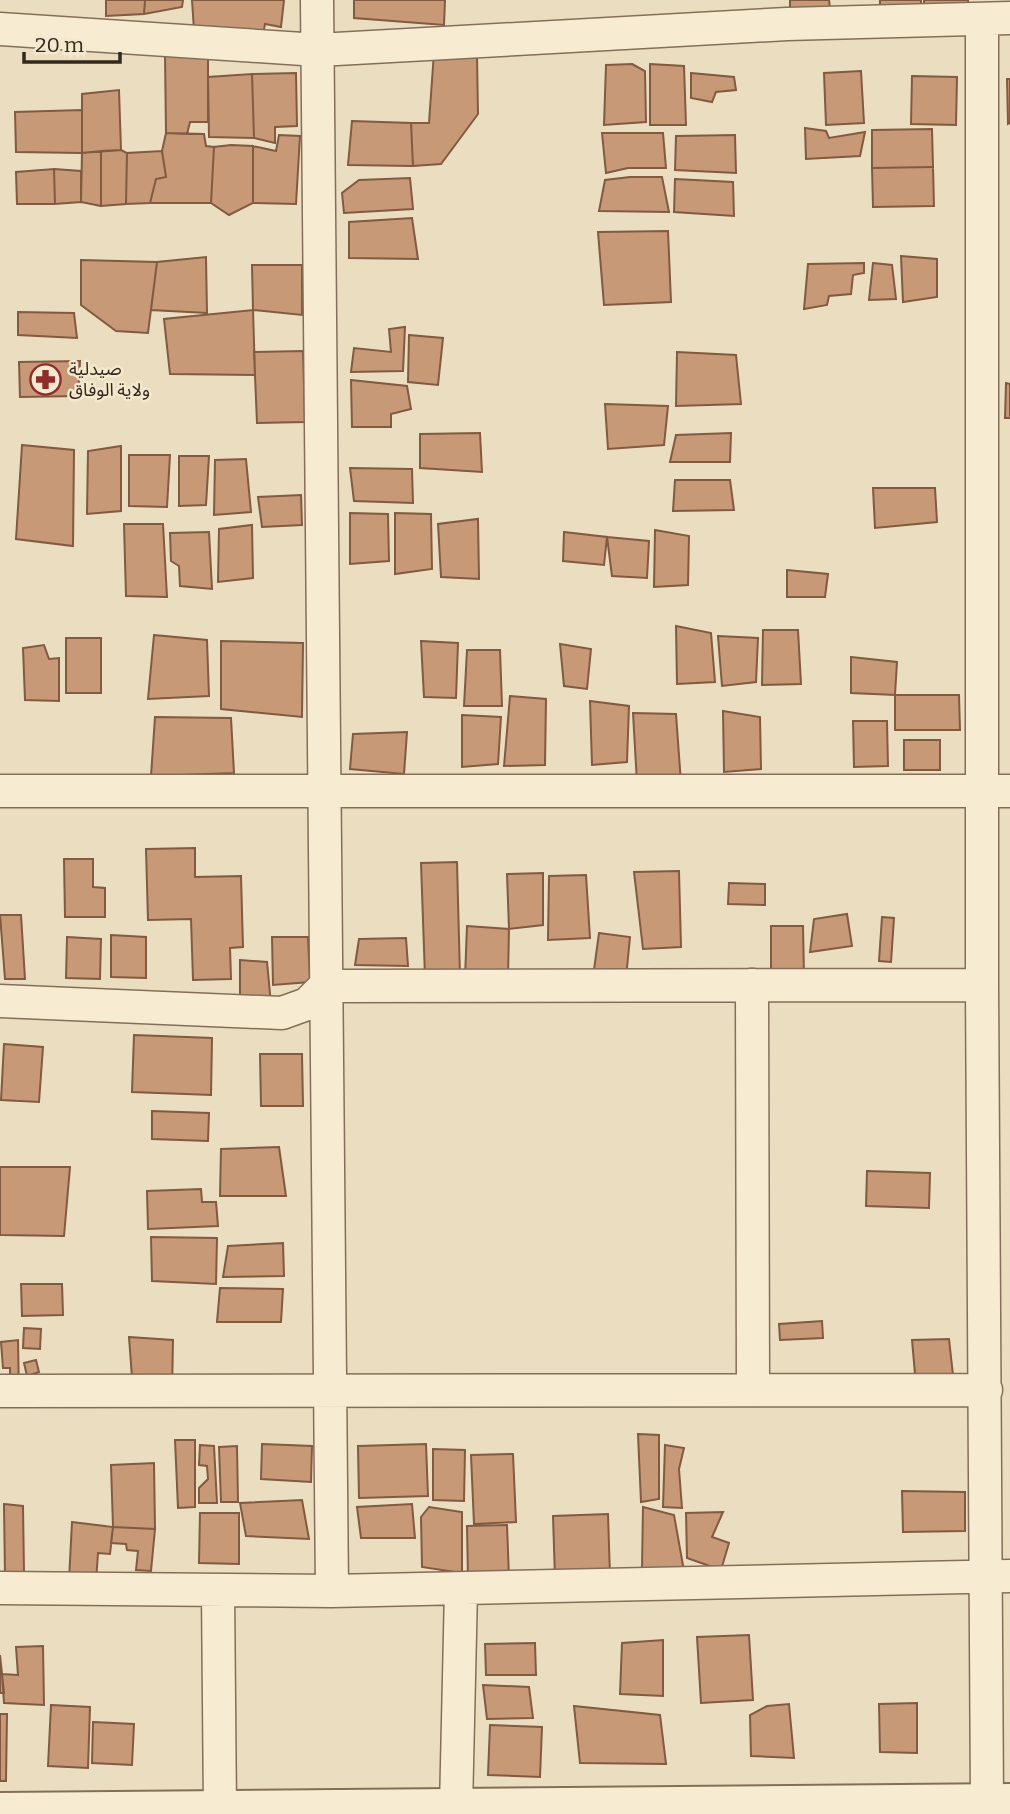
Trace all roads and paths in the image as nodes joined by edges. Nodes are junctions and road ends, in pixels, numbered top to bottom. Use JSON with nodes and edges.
{"nodes":[{"id":1,"x":317,"y":0,"type":"edge"},
{"id":2,"x":996,"y":18,"type":"edge"},
{"id":3,"x":0,"y":29,"type":"edge"},
{"id":4,"x":318,"y":50,"type":"junction"},
{"id":5,"x":0,"y":791,"type":"edge"},
{"id":6,"x":323,"y":791,"type":"junction"},
{"id":7,"x":996,"y":791,"type":"edge"},
{"id":8,"x":751,"y":985,"type":"junction"},
{"id":9,"x":982,"y":985,"type":"junction"},
{"id":10,"x":326,"y":986,"type":"junction"},
{"id":11,"x":0,"y":1001,"type":"edge"},
{"id":12,"x":753,"y":1390,"type":"junction"},
{"id":13,"x":986,"y":1390,"type":"junction"},
{"id":14,"x":0,"y":1391,"type":"edge"},
{"id":15,"x":330,"y":1391,"type":"junction"},
{"id":16,"x":999,"y":1576,"type":"edge"},
{"id":17,"x":0,"y":1588,"type":"edge"},
{"id":18,"x":461,"y":1590,"type":"junction"},
{"id":19,"x":332,"y":1591,"type":"junction"},
{"id":20,"x":218,"y":1592,"type":"junction"},
{"id":21,"x":999,"y":1803,"type":"edge"},
{"id":22,"x":456,"y":1808,"type":"junction"},
{"id":23,"x":220,"y":1810,"type":"junction"},
{"id":24,"x":0,"y":1812,"type":"edge"}],
"edges":[{"from":1,"to":4,"type":"street"},
{"from":2,"to":4,"type":"street"},
{"from":2,"to":7,"type":"street"},
{"from":3,"to":4,"type":"street"},
{"from":4,"to":6,"type":"street"},
{"from":5,"to":6,"type":"street"},
{"from":6,"to":7,"type":"street"},
{"from":6,"to":10,"type":"street"},
{"from":7,"to":9,"type":"street"},
{"from":8,"to":9,"type":"street"},
{"from":8,"to":10,"type":"street"},
{"from":8,"to":12,"type":"street"},
{"from":9,"to":13,"type":"street"},
{"from":10,"to":11,"type":"street"},
{"from":10,"to":15,"type":"street"},
{"from":12,"to":13,"type":"street"},
{"from":12,"to":15,"type":"street"},
{"from":13,"to":16,"type":"street"},
{"from":14,"to":15,"type":"street"},
{"from":15,"to":19,"type":"street"},
{"from":16,"to":18,"type":"street"},
{"from":16,"to":21,"type":"street"},
{"from":17,"to":20,"type":"street"},
{"from":18,"to":19,"type":"street"},
{"from":18,"to":22,"type":"street"},
{"from":19,"to":20,"type":"street"},
{"from":20,"to":23,"type":"street"},
{"from":21,"to":22,"type":"street"},
{"from":22,"to":23,"type":"street"},
{"from":23,"to":24,"type":"street"}]}
